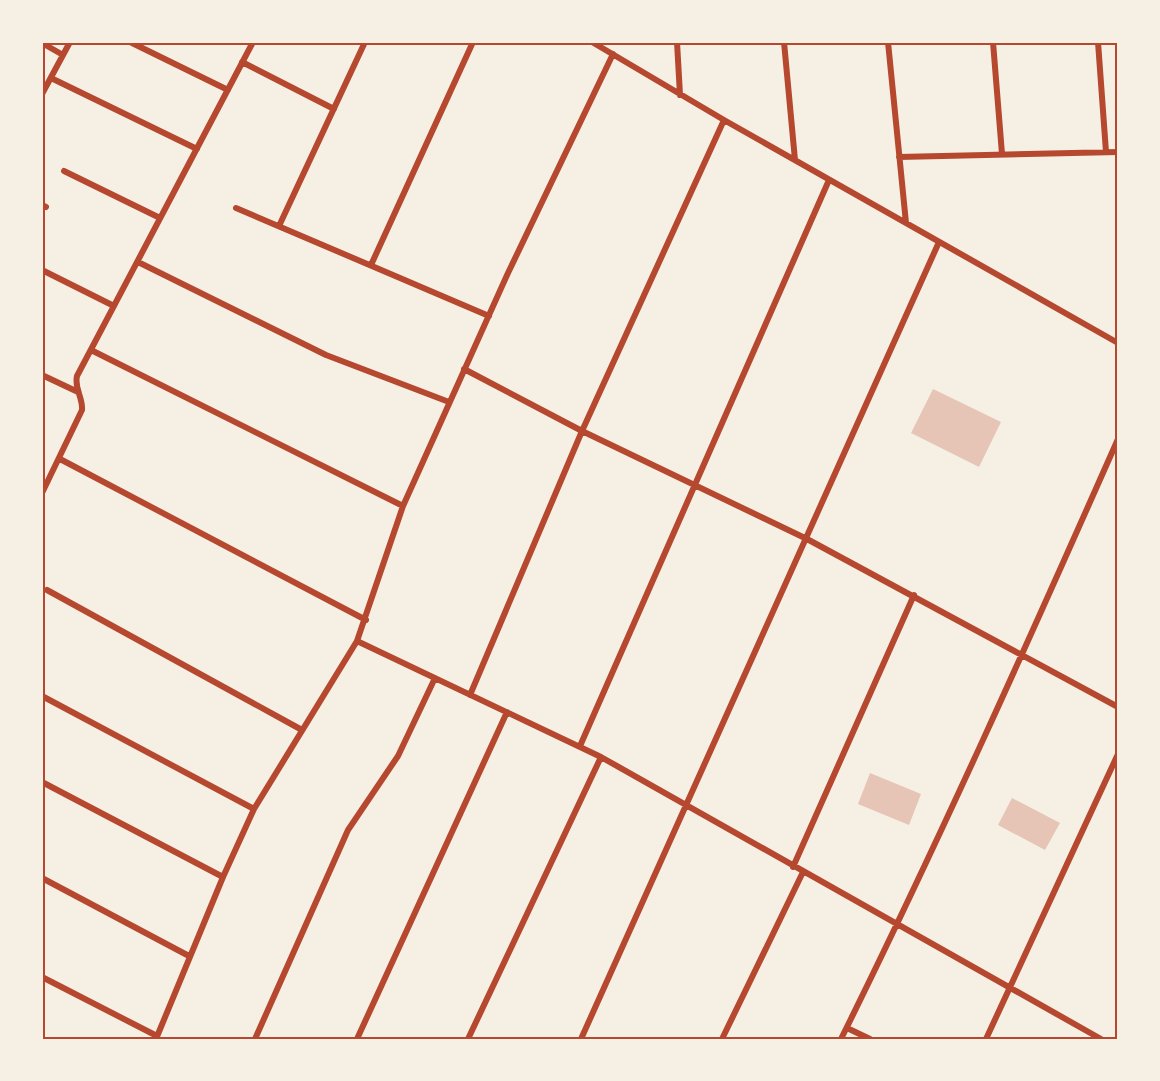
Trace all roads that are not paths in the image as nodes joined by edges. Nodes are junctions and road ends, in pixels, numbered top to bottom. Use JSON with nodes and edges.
{"nodes":[{"id":1,"x":70,"y":42,"type":"edge"},
{"id":2,"x":130,"y":42,"type":"edge"},
{"id":3,"x":252,"y":42,"type":"edge"},
{"id":4,"x":365,"y":42,"type":"edge"},
{"id":5,"x":473,"y":42,"type":"edge"},
{"id":6,"x":592,"y":42,"type":"edge"},
{"id":7,"x":676,"y":42,"type":"edge"},
{"id":8,"x":784,"y":42,"type":"edge"},
{"id":9,"x":888,"y":42,"type":"edge"},
{"id":10,"x":993,"y":42,"type":"edge"},
{"id":11,"x":1098,"y":42,"type":"edge"},
{"id":12,"x":42,"y":43,"type":"edge"},
{"id":13,"x":63,"y":54,"type":"junction"},
{"id":14,"x":613,"y":54,"type":"junction"},
{"id":15,"x":242,"y":62,"type":"junction"},
{"id":16,"x":51,"y":78,"type":"junction"},
{"id":17,"x":228,"y":90,"type":"junction"},
{"id":18,"x":42,"y":94,"type":"edge"},
{"id":19,"x":680,"y":95,"type":"junction"},
{"id":20,"x":334,"y":109,"type":"junction"},
{"id":21,"x":724,"y":120,"type":"junction"},
{"id":22,"x":197,"y":149,"type":"junction"},
{"id":23,"x":1106,"y":152,"type":"junction"},
{"id":24,"x":1118,"y":152,"type":"edge"},
{"id":25,"x":1002,"y":154,"type":"junction"},
{"id":26,"x":899,"y":157,"type":"junction"},
{"id":27,"x":795,"y":160,"type":"junction"},
{"id":28,"x":64,"y":171,"type":"dead end"},
{"id":29,"x":829,"y":180,"type":"junction"},
{"id":30,"x":236,"y":208,"type":"dead end"},
{"id":31,"x":160,"y":218,"type":"junction"},
{"id":32,"x":906,"y":223,"type":"junction"},
{"id":33,"x":279,"y":226,"type":"junction"},
{"id":34,"x":939,"y":242,"type":"junction"},
{"id":35,"x":138,"y":262,"type":"junction"},
{"id":36,"x":371,"y":265,"type":"junction"},
{"id":37,"x":42,"y":270,"type":"edge"},
{"id":38,"x":114,"y":306,"type":"junction"},
{"id":39,"x":489,"y":316,"type":"junction"},
{"id":40,"x":1118,"y":343,"type":"edge"},
{"id":41,"x":91,"y":350,"type":"junction"},
{"id":42,"x":464,"y":369,"type":"junction"},
{"id":43,"x":42,"y":375,"type":"edge"},
{"id":44,"x":78,"y":392,"type":"junction"},
{"id":45,"x":449,"y":402,"type":"junction"},
{"id":46,"x":582,"y":430,"type":"junction"},
{"id":47,"x":1118,"y":438,"type":"edge"},
{"id":48,"x":60,"y":459,"type":"junction"},
{"id":49,"x":694,"y":486,"type":"junction"},
{"id":50,"x":42,"y":493,"type":"edge"},
{"id":51,"x":403,"y":506,"type":"junction"},
{"id":52,"x":807,"y":539,"type":"junction"},
{"id":53,"x":47,"y":590,"type":"dead end"},
{"id":54,"x":914,"y":595,"type":"junction"},
{"id":55,"x":366,"y":620,"type":"junction"},
{"id":56,"x":357,"y":641,"type":"junction"},
{"id":57,"x":1023,"y":654,"type":"junction"},
{"id":58,"x":435,"y":678,"type":"junction"},
{"id":59,"x":470,"y":695,"type":"junction"},
{"id":60,"x":42,"y":696,"type":"edge"},
{"id":61,"x":1118,"y":707,"type":"edge"},
{"id":62,"x":507,"y":712,"type":"junction"},
{"id":63,"x":302,"y":730,"type":"junction"},
{"id":64,"x":580,"y":746,"type":"junction"},
{"id":65,"x":1118,"y":754,"type":"edge"},
{"id":66,"x":601,"y":757,"type":"junction"},
{"id":67,"x":42,"y":782,"type":"edge"},
{"id":68,"x":688,"y":805,"type":"junction"},
{"id":69,"x":254,"y":809,"type":"junction"},
{"id":70,"x":793,"y":867,"type":"junction"},
{"id":71,"x":803,"y":872,"type":"junction"},
{"id":72,"x":223,"y":877,"type":"junction"},
{"id":73,"x":42,"y":878,"type":"edge"},
{"id":74,"x":898,"y":925,"type":"junction"},
{"id":75,"x":189,"y":956,"type":"junction"},
{"id":76,"x":42,"y":976,"type":"edge"},
{"id":77,"x":1008,"y":989,"type":"junction"},
{"id":78,"x":847,"y":1028,"type":"junction"},
{"id":79,"x":156,"y":1037,"type":"edge"},
{"id":80,"x":255,"y":1039,"type":"edge"},
{"id":81,"x":357,"y":1039,"type":"edge"},
{"id":82,"x":468,"y":1039,"type":"edge"},
{"id":83,"x":581,"y":1039,"type":"edge"},
{"id":84,"x":723,"y":1039,"type":"edge"},
{"id":85,"x":841,"y":1039,"type":"edge"},
{"id":86,"x":870,"y":1039,"type":"edge"},
{"id":87,"x":986,"y":1039,"type":"edge"},
{"id":88,"x":1101,"y":1039,"type":"edge"}],
"edges":[{"from":1,"to":13,"type":"street"},
{"from":2,"to":17,"type":"street"},
{"from":3,"to":15,"type":"street"},
{"from":4,"to":20,"type":"street"},
{"from":5,"to":36,"type":"street"},
{"from":6,"to":14,"type":"street"},
{"from":7,"to":19,"type":"street"},
{"from":8,"to":27,"type":"street"},
{"from":9,"to":26,"type":"street"},
{"from":10,"to":25,"type":"street"},
{"from":11,"to":23,"type":"street"},
{"from":12,"to":13,"type":"street"},
{"from":13,"to":16,"type":"street"},
{"from":14,"to":19,"type":"street"},
{"from":14,"to":39,"type":"street"},
{"from":15,"to":17,"type":"street"},
{"from":15,"to":20,"type":"street"},
{"from":16,"to":18,"type":"street"},
{"from":16,"to":22,"type":"street"},
{"from":17,"to":22,"type":"street"},
{"from":19,"to":21,"type":"street"},
{"from":20,"to":33,"type":"street"},
{"from":21,"to":27,"type":"street"},
{"from":21,"to":46,"type":"street"},
{"from":22,"to":31,"type":"street"},
{"from":23,"to":24,"type":"street"},
{"from":23,"to":25,"type":"street"},
{"from":25,"to":26,"type":"street"},
{"from":26,"to":32,"type":"street"},
{"from":27,"to":29,"type":"street"},
{"from":28,"to":31,"type":"street"},
{"from":29,"to":32,"type":"street"},
{"from":29,"to":49,"type":"street"},
{"from":30,"to":33,"type":"street"},
{"from":31,"to":35,"type":"street"},
{"from":32,"to":34,"type":"street"},
{"from":33,"to":36,"type":"street"},
{"from":34,"to":40,"type":"street"},
{"from":34,"to":52,"type":"street"},
{"from":35,"to":38,"type":"street"},
{"from":35,"to":45,"type":"street"},
{"from":36,"to":39,"type":"street"},
{"from":37,"to":38,"type":"street"},
{"from":38,"to":41,"type":"street"},
{"from":39,"to":42,"type":"street"},
{"from":41,"to":44,"type":"street"},
{"from":41,"to":51,"type":"street"},
{"from":42,"to":45,"type":"street"},
{"from":42,"to":46,"type":"street"},
{"from":43,"to":44,"type":"street"},
{"from":44,"to":48,"type":"street"},
{"from":45,"to":51,"type":"street"},
{"from":46,"to":49,"type":"street"},
{"from":46,"to":59,"type":"street"},
{"from":47,"to":57,"type":"street"},
{"from":48,"to":50,"type":"street"},
{"from":48,"to":55,"type":"street"},
{"from":49,"to":52,"type":"street"},
{"from":49,"to":64,"type":"street"},
{"from":51,"to":55,"type":"street"},
{"from":52,"to":54,"type":"street"},
{"from":52,"to":68,"type":"street"},
{"from":53,"to":63,"type":"street"},
{"from":54,"to":57,"type":"street"},
{"from":54,"to":70,"type":"street"},
{"from":55,"to":56,"type":"street"},
{"from":56,"to":58,"type":"street"},
{"from":56,"to":63,"type":"street"},
{"from":57,"to":61,"type":"street"},
{"from":57,"to":74,"type":"street"},
{"from":58,"to":59,"type":"street"},
{"from":58,"to":80,"type":"street"},
{"from":59,"to":62,"type":"street"},
{"from":60,"to":69,"type":"street"},
{"from":62,"to":64,"type":"street"},
{"from":62,"to":81,"type":"street"},
{"from":63,"to":69,"type":"street"},
{"from":64,"to":66,"type":"street"},
{"from":65,"to":77,"type":"street"},
{"from":66,"to":68,"type":"street"},
{"from":66,"to":82,"type":"street"},
{"from":67,"to":72,"type":"street"},
{"from":68,"to":70,"type":"street"},
{"from":68,"to":83,"type":"street"},
{"from":69,"to":72,"type":"street"},
{"from":70,"to":71,"type":"street"},
{"from":71,"to":74,"type":"street"},
{"from":71,"to":84,"type":"street"},
{"from":72,"to":75,"type":"street"},
{"from":73,"to":75,"type":"street"},
{"from":74,"to":77,"type":"street"},
{"from":74,"to":78,"type":"street"},
{"from":75,"to":79,"type":"street"},
{"from":76,"to":79,"type":"street"},
{"from":77,"to":87,"type":"street"},
{"from":77,"to":88,"type":"street"},
{"from":78,"to":85,"type":"street"},
{"from":78,"to":86,"type":"street"}]}
